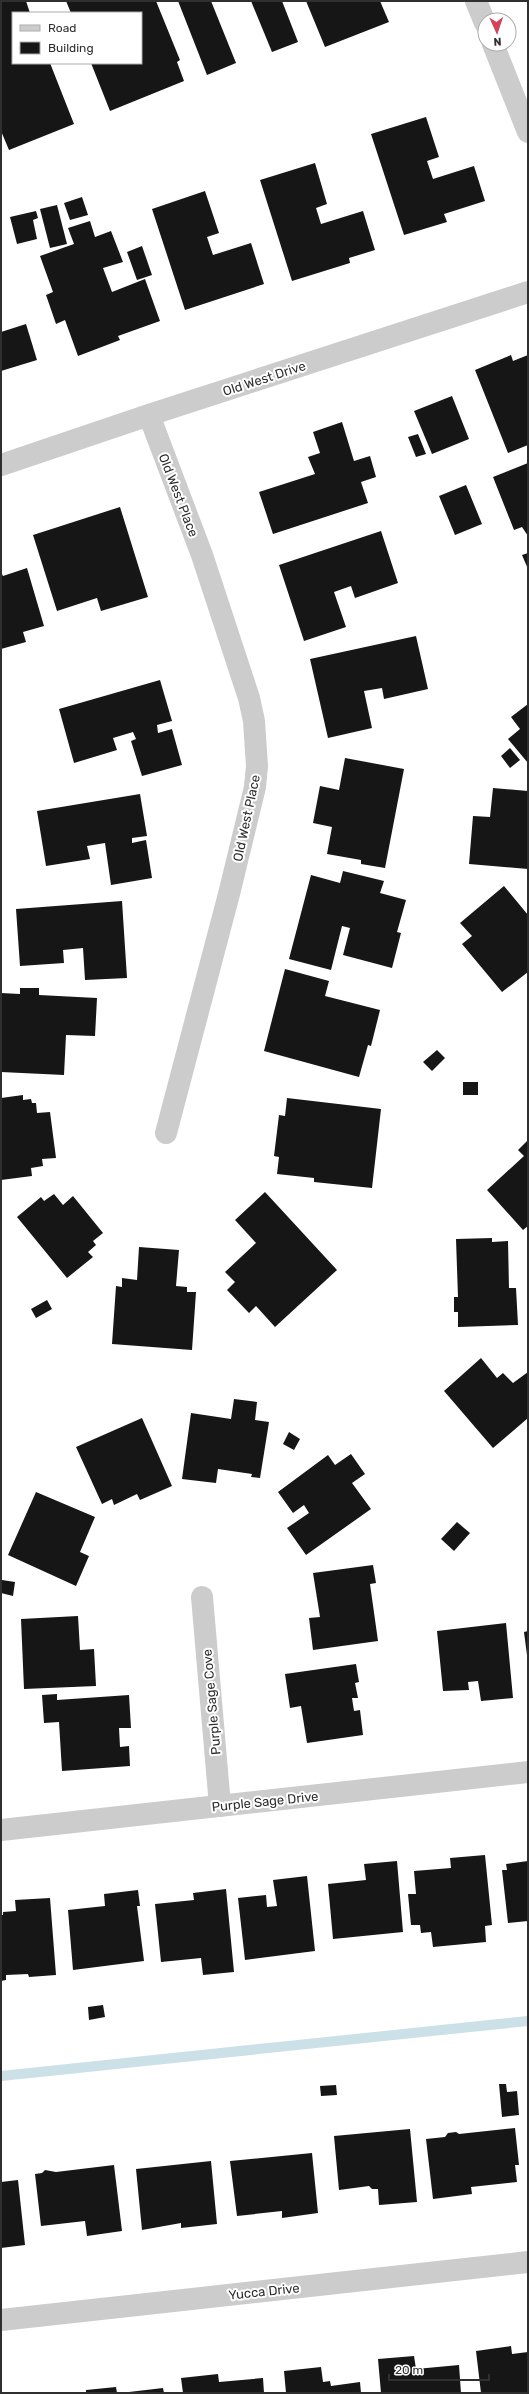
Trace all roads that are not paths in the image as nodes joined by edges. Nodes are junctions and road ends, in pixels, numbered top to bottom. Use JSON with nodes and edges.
{"nodes":[{"id":1,"x":476,"y":1,"type":"edge"},
{"id":2,"x":480,"y":12,"type":"edge"},
{"id":3,"x":496,"y":52,"type":"edge"},
{"id":4,"x":528,"y":132,"type":"edge"},
{"id":5,"x":528,"y":292,"type":"edge"},
{"id":6,"x":148,"y":415,"type":"junction"},
{"id":7,"x":1,"y":465,"type":"edge"},
{"id":8,"x":166,"y":1133,"type":"dead end"},
{"id":9,"x":202,"y":1597,"type":"dead end"},
{"id":10,"x":528,"y":1772,"type":"edge"},
{"id":11,"x":220,"y":1806,"type":"junction"},
{"id":12,"x":1,"y":1830,"type":"edge"},
{"id":13,"x":528,"y":2262,"type":"edge"},
{"id":14,"x":1,"y":2320,"type":"edge"}],
"edges":[{"from":1,"to":2,"type":"street"},
{"from":3,"to":4,"type":"street"},
{"from":5,"to":6,"type":"street","name":"Old West Drive"},
{"from":6,"to":7,"type":"street","name":"Old West Drive"},
{"from":6,"to":8,"type":"street","name":"Old West Place"},
{"from":9,"to":11,"type":"street","name":"Purple Sage Cove"},
{"from":10,"to":11,"type":"street","name":"Purple Sage Drive"},
{"from":11,"to":12,"type":"street","name":"Purple Sage Drive"},
{"from":13,"to":14,"type":"street","name":"Yucca Drive"}]}
